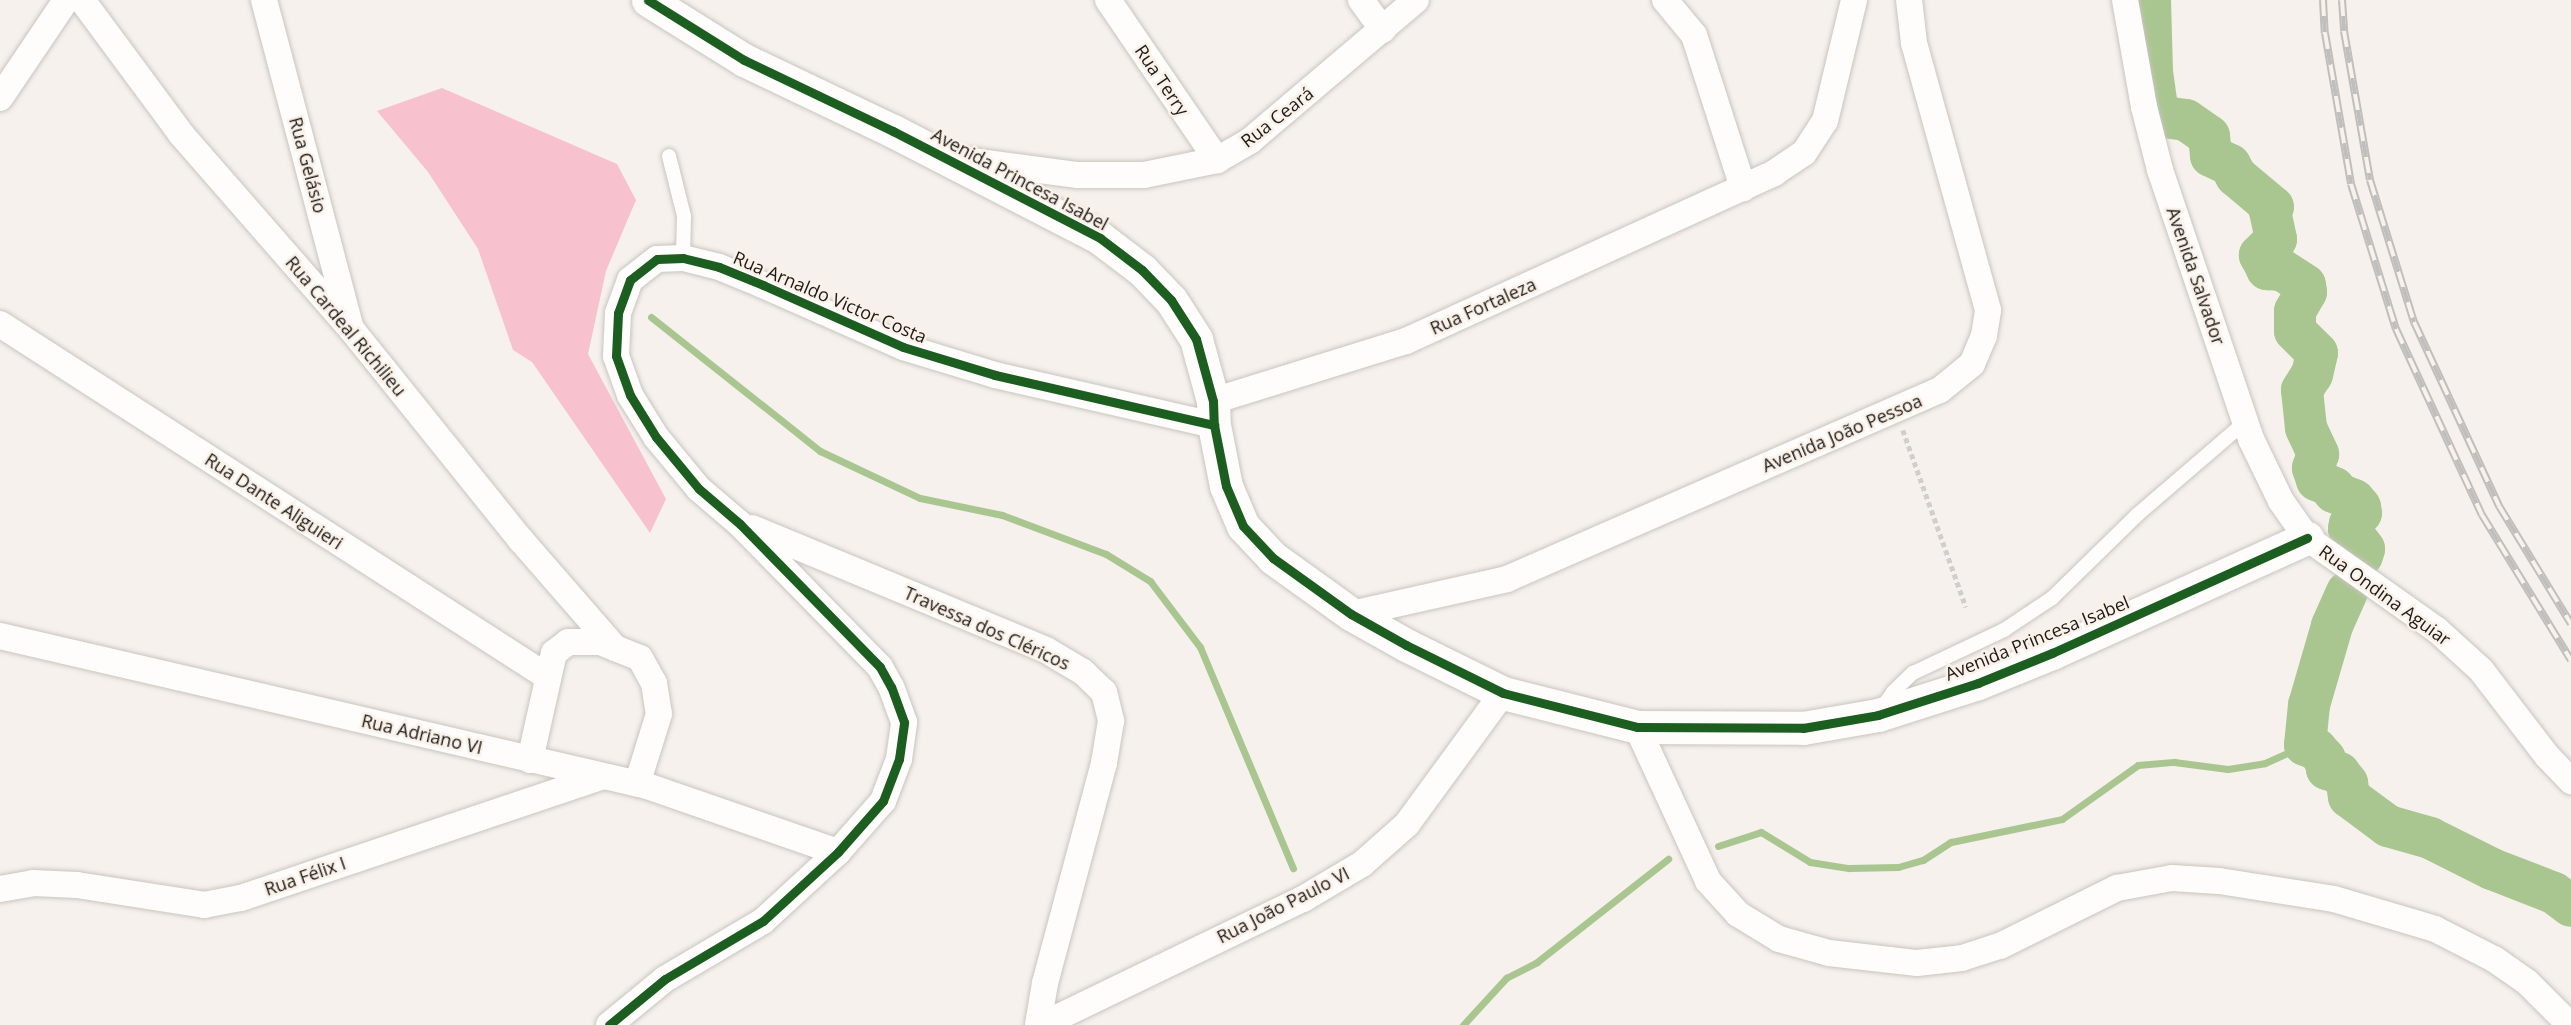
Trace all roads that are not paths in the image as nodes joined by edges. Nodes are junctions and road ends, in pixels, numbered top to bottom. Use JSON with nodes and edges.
{"nodes":[{"id":1,"x":66,"y":0,"type":"edge"},
{"id":2,"x":82,"y":0,"type":"edge"},
{"id":3,"x":264,"y":0,"type":"edge"},
{"id":4,"x":648,"y":0,"type":"edge"},
{"id":5,"x":1108,"y":0,"type":"edge"},
{"id":6,"x":1361,"y":0,"type":"edge"},
{"id":7,"x":1416,"y":0,"type":"edge"},
{"id":8,"x":1665,"y":0,"type":"edge"},
{"id":9,"x":1853,"y":0,"type":"edge"},
{"id":10,"x":1909,"y":0,"type":"edge"},
{"id":11,"x":2125,"y":0,"type":"edge"},
{"id":12,"x":1383,"y":30,"type":"junction"},
{"id":13,"x":0,"y":98,"type":"edge"},
{"id":14,"x":669,"y":156,"type":"dead end"},
{"id":15,"x":943,"y":157,"type":"junction"},
{"id":16,"x":1217,"y":160,"type":"junction"},
{"id":17,"x":1743,"y":188,"type":"junction"},
{"id":18,"x":683,"y":258,"type":"junction"},
{"id":19,"x":0,"y":324,"type":"edge"},
{"id":20,"x":352,"y":330,"type":"junction"},
{"id":21,"x":1214,"y":413,"type":"junction"},
{"id":22,"x":2245,"y":422,"type":"junction"},
{"id":23,"x":740,"y":524,"type":"junction"},
{"id":24,"x":2306,"y":538,"type":"junction"},
{"id":25,"x":1351,"y":614,"type":"junction"},
{"id":26,"x":0,"y":636,"type":"edge"},
{"id":27,"x":615,"y":648,"type":"junction"},
{"id":28,"x":548,"y":677,"type":"junction"},
{"id":29,"x":1503,"y":693,"type":"junction"},
{"id":30,"x":1878,"y":715,"type":"junction"},
{"id":31,"x":1637,"y":727,"type":"junction"},
{"id":32,"x":530,"y":760,"type":"junction"},
{"id":33,"x":601,"y":777,"type":"junction"},
{"id":34,"x":2571,"y":781,"type":"edge"},
{"id":35,"x":637,"y":784,"type":"junction"},
{"id":36,"x":838,"y":852,"type":"junction"},
{"id":37,"x":0,"y":889,"type":"edge"},
{"id":38,"x":609,"y":1025,"type":"edge"},
{"id":39,"x":1040,"y":1025,"type":"edge"},
{"id":40,"x":2570,"y":1025,"type":"edge"}],
"edges":[{"from":1,"to":13,"type":"street"},
{"from":2,"to":20,"type":"street","name":"Rua Cardeal Richilieu"},
{"from":3,"to":20,"type":"street","name":"Rua Gelásio"},
{"from":4,"to":15,"type":"street","name":"Avenida Princesa Isabel"},
{"from":5,"to":16,"type":"street","name":"Rua Terry"},
{"from":6,"to":12,"type":"street"},
{"from":7,"to":12,"type":"street","name":"Rua Ceará"},
{"from":8,"to":17,"type":"street"},
{"from":9,"to":17,"type":"street","name":"Rua Fortaleza"},
{"from":10,"to":25,"type":"street","name":"Avenida João Pessoa"},
{"from":11,"to":22,"type":"street","name":"Avenida Salvador"},
{"from":12,"to":16,"type":"street","name":"Rua Ceará"},
{"from":14,"to":18,"type":"lane"},
{"from":15,"to":16,"type":"street","name":"Rua Ceará"},
{"from":15,"to":21,"type":"street","name":"Avenida Princesa Isabel"},
{"from":17,"to":21,"type":"street","name":"Rua Fortaleza"},
{"from":18,"to":21,"type":"street","name":"Rua Arnaldo Victor Costa"},
{"from":18,"to":23,"type":"street","name":"Rua Arnaldo Victor Costa"},
{"from":19,"to":28,"type":"street","name":"Rua Dante Aliguieri"},
{"from":20,"to":27,"type":"street","name":"Rua Cardeal Richilieu"},
{"from":21,"to":25,"type":"street","name":"Avenida Princesa Isabel"},
{"from":22,"to":24,"type":"street","name":"Avenida Salvador"},
{"from":22,"to":30,"type":"lane"},
{"from":23,"to":36,"type":"street","name":"Rua Arnaldo Victor Costa"},
{"from":23,"to":39,"type":"street","name":"Travessa dos Cléricos"},
{"from":24,"to":30,"type":"street","name":"Avenida Princesa Isabel"},
{"from":24,"to":34,"type":"street","name":"Rua Ondina Aguiar"},
{"from":25,"to":29,"type":"street","name":"Avenida Princesa Isabel"},
{"from":26,"to":32,"type":"street","name":"Rua Adriano VI"},
{"from":27,"to":28,"type":"street"},
{"from":27,"to":35,"type":"street"},
{"from":28,"to":32,"type":"street"},
{"from":29,"to":31,"type":"street","name":"Avenida Princesa Isabel"},
{"from":29,"to":39,"type":"street","name":"Rua João Paulo VI"},
{"from":30,"to":31,"type":"street","name":"Avenida Princesa Isabel"},
{"from":31,"to":40,"type":"street"},
{"from":32,"to":33,"type":"street","name":"Rua Adriano VI"},
{"from":33,"to":35,"type":"street","name":"Rua Adriano VI"},
{"from":33,"to":37,"type":"street","name":"Rua Félix I"},
{"from":35,"to":36,"type":"street","name":"Rua Adriano VI"},
{"from":36,"to":38,"type":"street","name":"Rua Arnaldo Victor Costa"}]}
